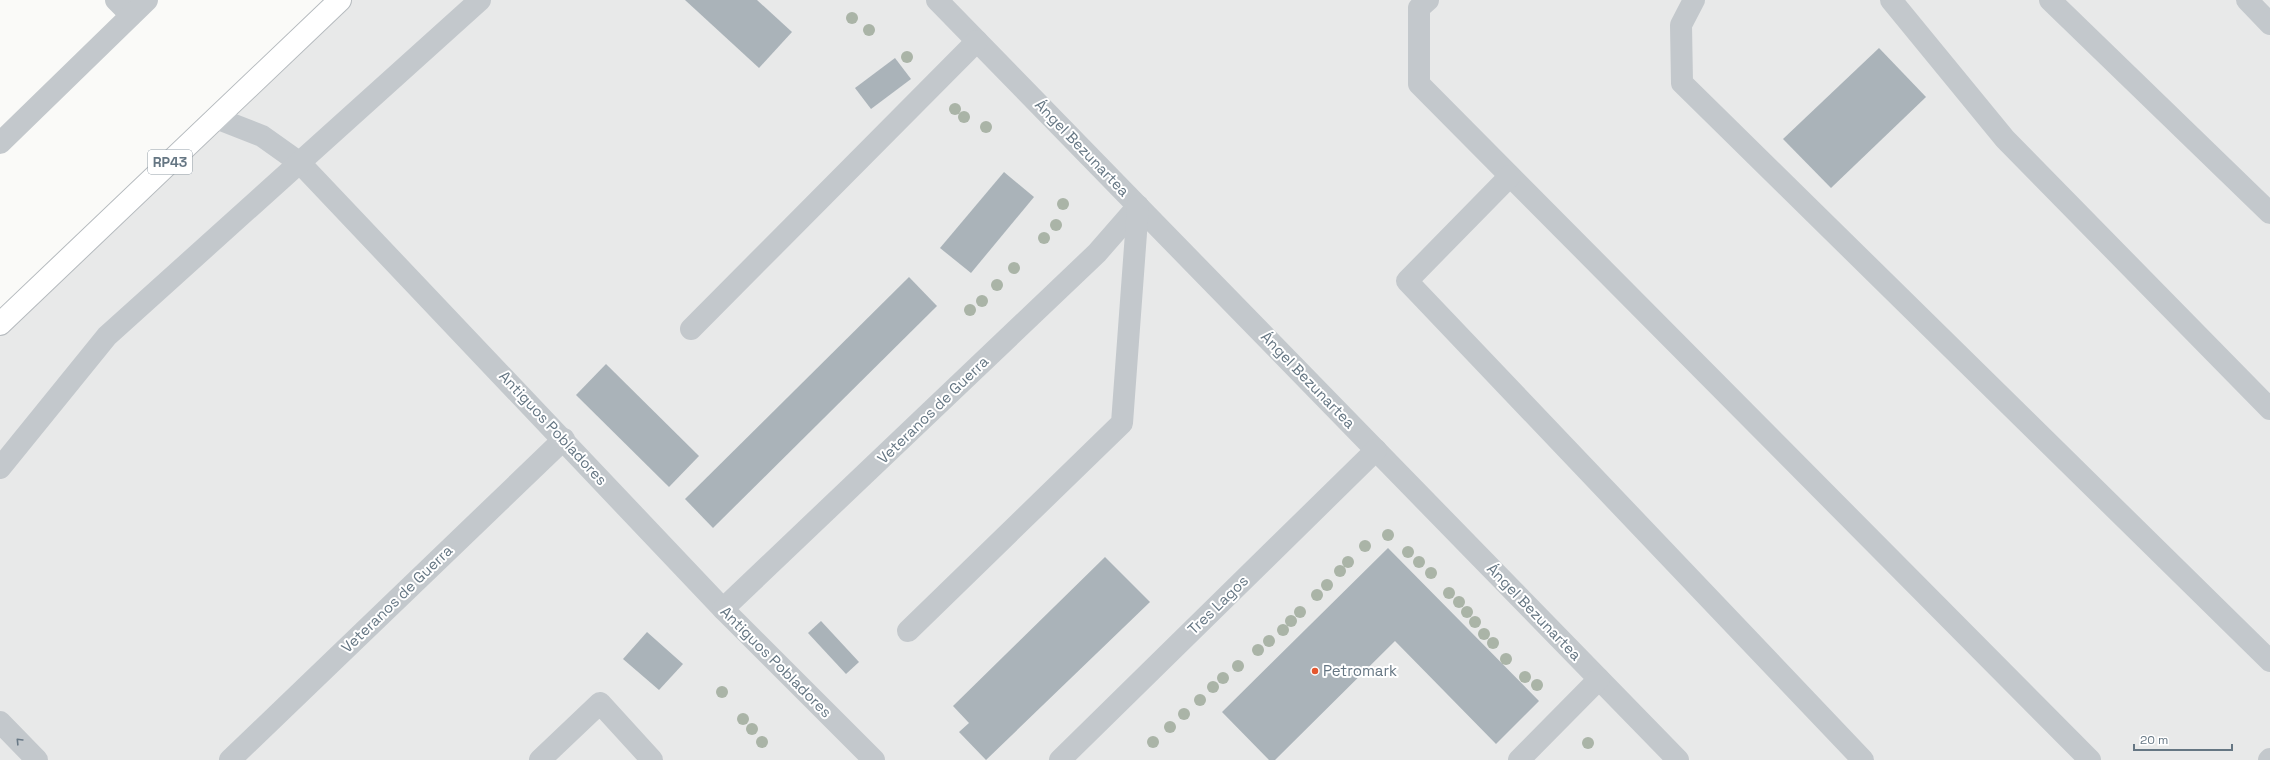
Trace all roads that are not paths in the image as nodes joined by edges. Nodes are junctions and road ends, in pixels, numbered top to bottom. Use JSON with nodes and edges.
{"nodes":[{"id":1,"x":116,"y":0,"type":"edge"},
{"id":2,"x":147,"y":0,"type":"edge"},
{"id":3,"x":340,"y":0,"type":"edge"},
{"id":4,"x":480,"y":0,"type":"edge"},
{"id":5,"x":937,"y":0,"type":"edge"},
{"id":6,"x":1694,"y":0,"type":"edge"},
{"id":7,"x":1891,"y":0,"type":"edge"},
{"id":8,"x":2050,"y":0,"type":"edge"},
{"id":9,"x":2247,"y":0,"type":"edge"},
{"id":10,"x":1419,"y":3,"type":"edge"},
{"id":11,"x":131,"y":16,"type":"junction"},
{"id":12,"x":2270,"y":24,"type":"edge"},
{"id":13,"x":977,"y":41,"type":"junction"},
{"id":14,"x":216,"y":118,"type":"junction"},
{"id":15,"x":0,"y":143,"type":"edge"},
{"id":16,"x":300,"y":163,"type":"junction"},
{"id":17,"x":1510,"y":176,"type":"junction"},
{"id":18,"x":1138,"y":206,"type":"junction"},
{"id":19,"x":2270,"y":213,"type":"edge"},
{"id":20,"x":0,"y":324,"type":"edge"},
{"id":21,"x":691,"y":329,"type":"dead end"},
{"id":22,"x":2270,"y":408,"type":"edge"},
{"id":23,"x":564,"y":439,"type":"junction"},
{"id":24,"x":1376,"y":450,"type":"junction"},
{"id":25,"x":0,"y":468,"type":"edge"},
{"id":26,"x":723,"y":609,"type":"junction"},
{"id":27,"x":908,"y":631,"type":"dead end"},
{"id":28,"x":2270,"y":661,"type":"edge"},
{"id":29,"x":1599,"y":679,"type":"junction"},
{"id":30,"x":0,"y":722,"type":"edge"},
{"id":31,"x":37,"y":760,"type":"edge"},
{"id":32,"x":230,"y":760,"type":"edge"},
{"id":33,"x":540,"y":760,"type":"edge"},
{"id":34,"x":652,"y":760,"type":"edge"},
{"id":35,"x":874,"y":760,"type":"edge"},
{"id":36,"x":1060,"y":760,"type":"edge"},
{"id":37,"x":1519,"y":760,"type":"edge"},
{"id":38,"x":1678,"y":760,"type":"edge"},
{"id":39,"x":1863,"y":760,"type":"edge"},
{"id":40,"x":2090,"y":760,"type":"edge"}],
"edges":[{"from":1,"to":11,"type":"street"},
{"from":2,"to":11,"type":"street"},
{"from":3,"to":14,"type":"main road","number":"RP43"},
{"from":4,"to":16,"type":"street"},
{"from":5,"to":13,"type":"street","name":"Ángel Bezunartea"},
{"from":6,"to":28,"type":"street"},
{"from":7,"to":22,"type":"street"},
{"from":8,"to":19,"type":"street"},
{"from":9,"to":12,"type":"street"},
{"from":10,"to":17,"type":"street"},
{"from":11,"to":15,"type":"street"},
{"from":13,"to":18,"type":"street","name":"Ángel Bezunartea"},
{"from":13,"to":21,"type":"street"},
{"from":14,"to":16,"type":"street","name":"Antiguos Pobladores"},
{"from":14,"to":20,"type":"main road","number":"RP43"},
{"from":16,"to":23,"type":"street","name":"Antiguos Pobladores"},
{"from":16,"to":25,"type":"street"},
{"from":17,"to":39,"type":"street"},
{"from":17,"to":40,"type":"street"},
{"from":18,"to":24,"type":"street","name":"Ángel Bezunartea"},
{"from":18,"to":26,"type":"street","name":"Veteranos de Guerra"},
{"from":18,"to":27,"type":"street"},
{"from":23,"to":26,"type":"street","name":"Antiguos Pobladores"},
{"from":23,"to":32,"type":"street","name":"Veteranos de Guerra"},
{"from":24,"to":29,"type":"street","name":"Ángel Bezunartea"},
{"from":24,"to":36,"type":"street","name":"Tres Lagos"},
{"from":26,"to":35,"type":"street","name":"Antiguos Pobladores"},
{"from":29,"to":37,"type":"street"},
{"from":29,"to":38,"type":"street","name":"Ángel Bezunartea"},
{"from":31,"to":30,"type":"street","one_way":true},
{"from":33,"to":34,"type":"street"}]}
